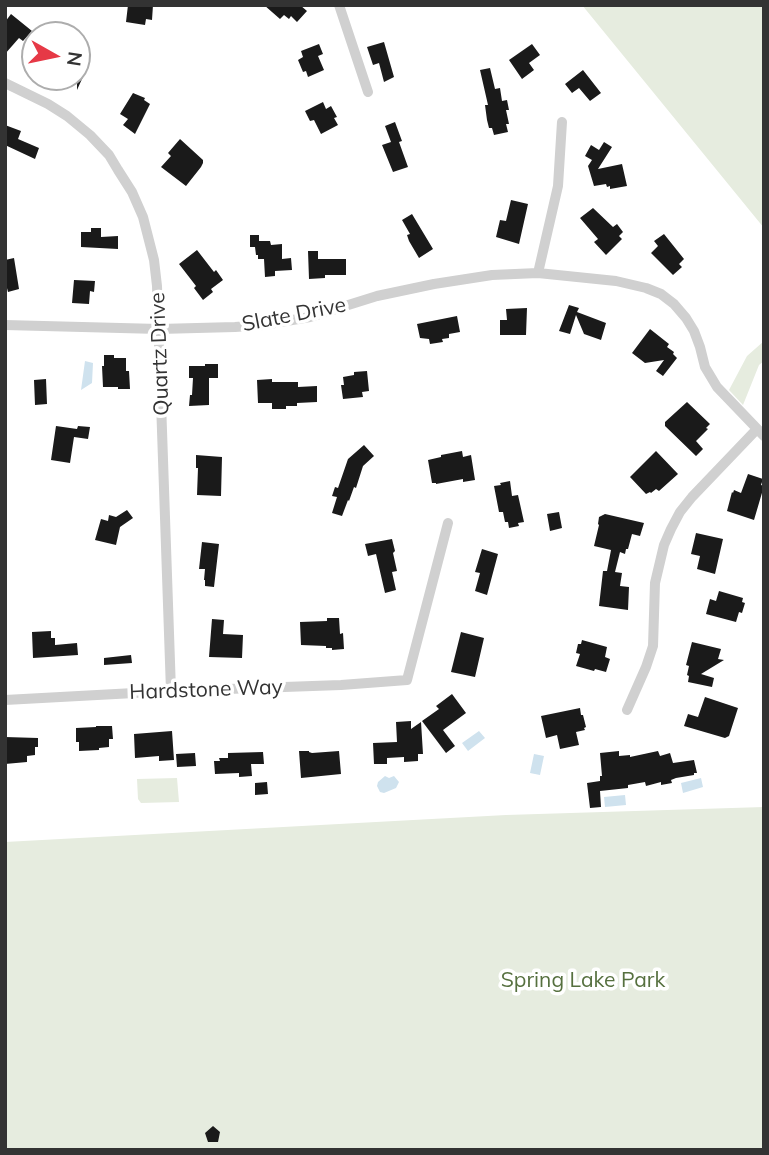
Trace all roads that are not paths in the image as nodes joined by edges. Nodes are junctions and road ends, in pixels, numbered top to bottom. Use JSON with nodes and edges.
{"nodes":[{"id":1,"x":339,"y":5,"type":"edge"},
{"id":2,"x":5,"y":83,"type":"edge"},
{"id":3,"x":368,"y":92,"type":"dead end"},
{"id":4,"x":562,"y":122,"type":"dead end"},
{"id":5,"x":538,"y":273,"type":"junction"},
{"id":6,"x":5,"y":325,"type":"edge"},
{"id":7,"x":159,"y":329,"type":"junction"},
{"id":8,"x":760,"y":433,"type":"edge"},
{"id":9,"x":448,"y":523,"type":"dead end"},
{"id":10,"x":171,"y":691,"type":"junction"},
{"id":11,"x":5,"y":700,"type":"edge"},
{"id":12,"x":627,"y":710,"type":"dead end"}],
"edges":[{"from":1,"to":3,"type":"street"},
{"from":2,"to":7,"type":"street","name":"Quartz Drive"},
{"from":4,"to":5,"type":"street"},
{"from":5,"to":7,"type":"street","name":"Slate Drive"},
{"from":5,"to":8,"type":"street","name":"Slate Drive"},
{"from":6,"to":7,"type":"street","name":"Slate Drive"},
{"from":7,"to":10,"type":"street","name":"Quartz Drive"},
{"from":8,"to":12,"type":"street"},
{"from":9,"to":10,"type":"street","name":"Hardstone Way"},
{"from":10,"to":11,"type":"street","name":"Hardstone Way"}]}
